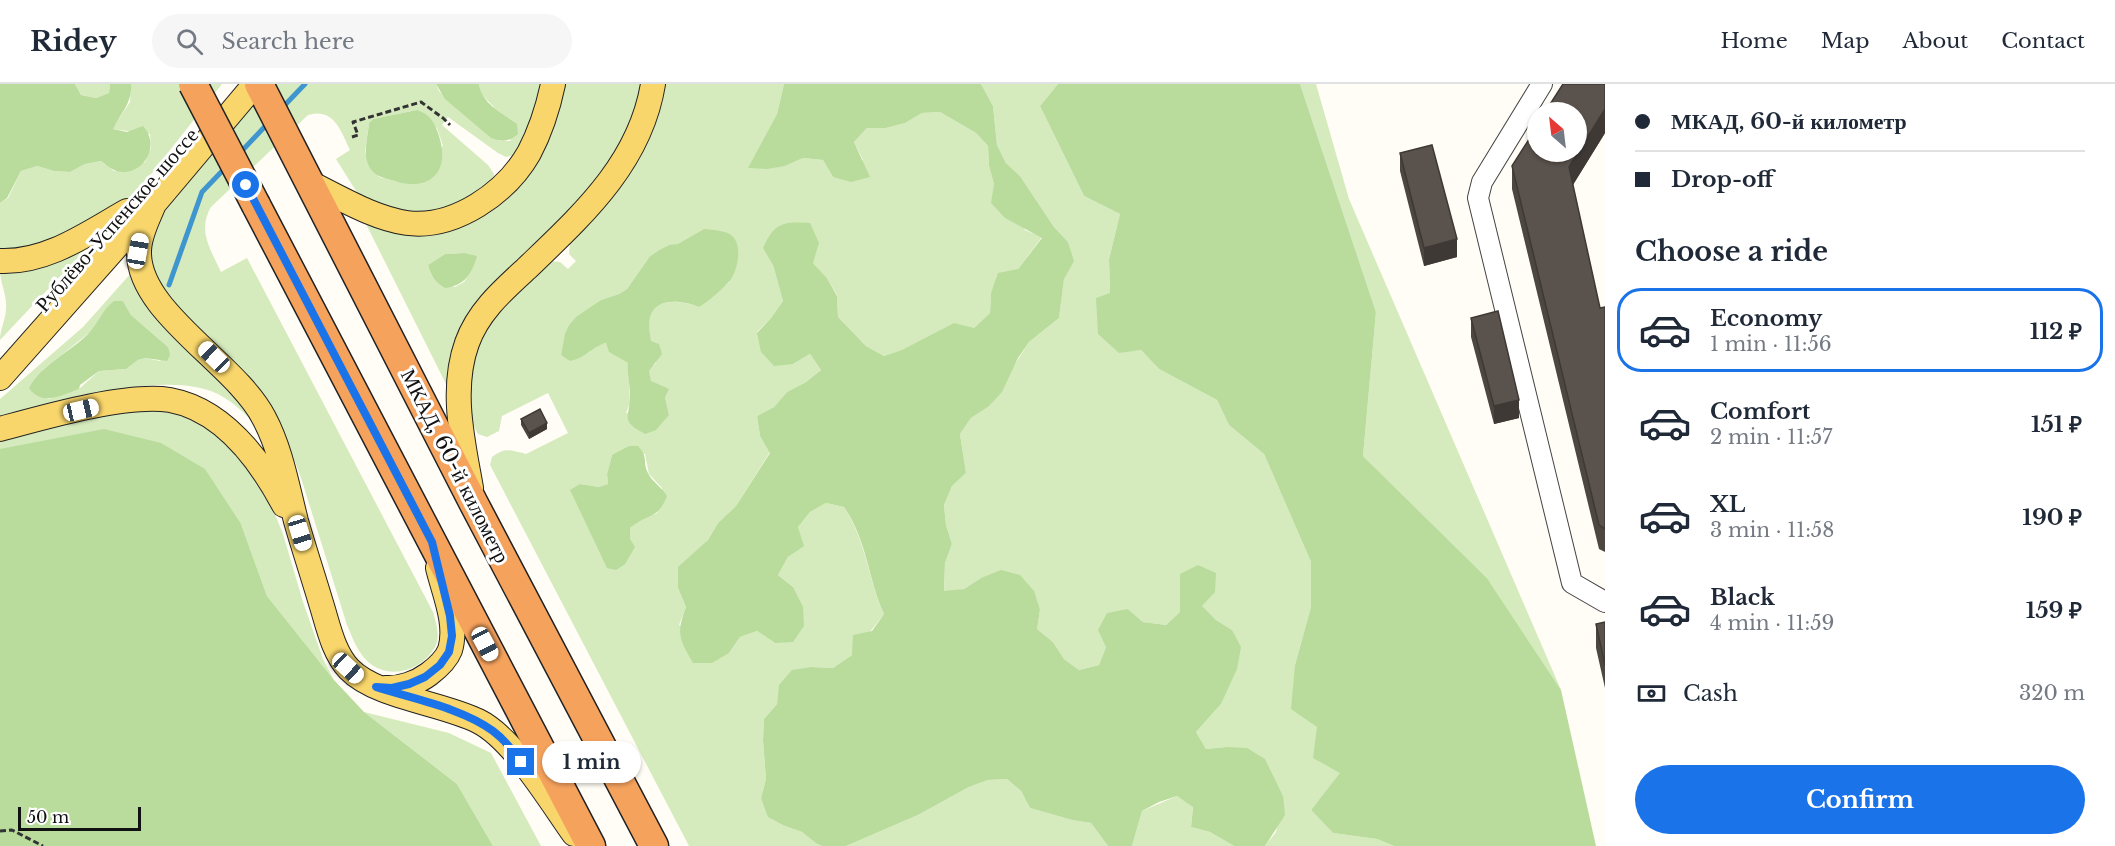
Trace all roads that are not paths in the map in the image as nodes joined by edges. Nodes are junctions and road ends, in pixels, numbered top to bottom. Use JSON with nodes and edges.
{"nodes":[{"id":1,"x":193,"y":84,"type":"edge"},
{"id":2,"x":234,"y":84,"type":"edge"},
{"id":3,"x":257,"y":84,"type":"edge"},
{"id":4,"x":553,"y":84,"type":"edge"},
{"id":5,"x":653,"y":84,"type":"edge"},
{"id":6,"x":1542,"y":84,"type":"edge"},
{"id":7,"x":308,"y":180,"type":"junction"},
{"id":8,"x":154,"y":204,"type":"junction"},
{"id":9,"x":127,"y":211,"type":"junction"},
{"id":10,"x":0,"y":261,"type":"edge"},
{"id":11,"x":0,"y":356,"type":"edge"},
{"id":12,"x":0,"y":378,"type":"edge"},
{"id":13,"x":0,"y":429,"type":"edge"},
{"id":14,"x":473,"y":502,"type":"junction"},
{"id":15,"x":300,"y":533,"type":"junction"},
{"id":16,"x":432,"y":542,"type":"junction"},
{"id":17,"x":1605,"y":602,"type":"edge"},
{"id":18,"x":376,"y":687,"type":"junction"},
{"id":19,"x":583,"y":846,"type":"edge"},
{"id":20,"x":591,"y":846,"type":"edge"},
{"id":21,"x":654,"y":846,"type":"edge"}],
"edges":[{"from":1,"to":16,"type":"highway","bridge":true},
{"from":2,"to":9,"type":"main road","name":"Рублёво-Успенское шоссе"},
{"from":3,"to":7,"type":"highway","name":"МКАД, 60-й километр"},
{"from":3,"to":8,"type":"main road","name":"Рублёво-Успенское шоссе"},
{"from":4,"to":7,"type":"main road"},
{"from":5,"to":14,"type":"main road"},
{"from":6,"to":17,"type":"lane"},
{"from":7,"to":14,"type":"highway","name":"МКАД, 60-й километр"},
{"from":8,"to":12,"type":"main road","name":"Рублёво-Успенское шоссе"},
{"from":8,"to":15,"type":"main road"},
{"from":9,"to":10,"type":"main road"},
{"from":9,"to":11,"type":"main road","name":"Рублёво-Успенское шоссе"},
{"from":13,"to":15,"type":"main road"},
{"from":14,"to":21,"type":"highway","name":"МКАД, 60-й километр"},
{"from":15,"to":18,"type":"main road"},
{"from":16,"to":18,"type":"main road"},
{"from":16,"to":20,"type":"highway"},
{"from":18,"to":19,"type":"main road"}]}
